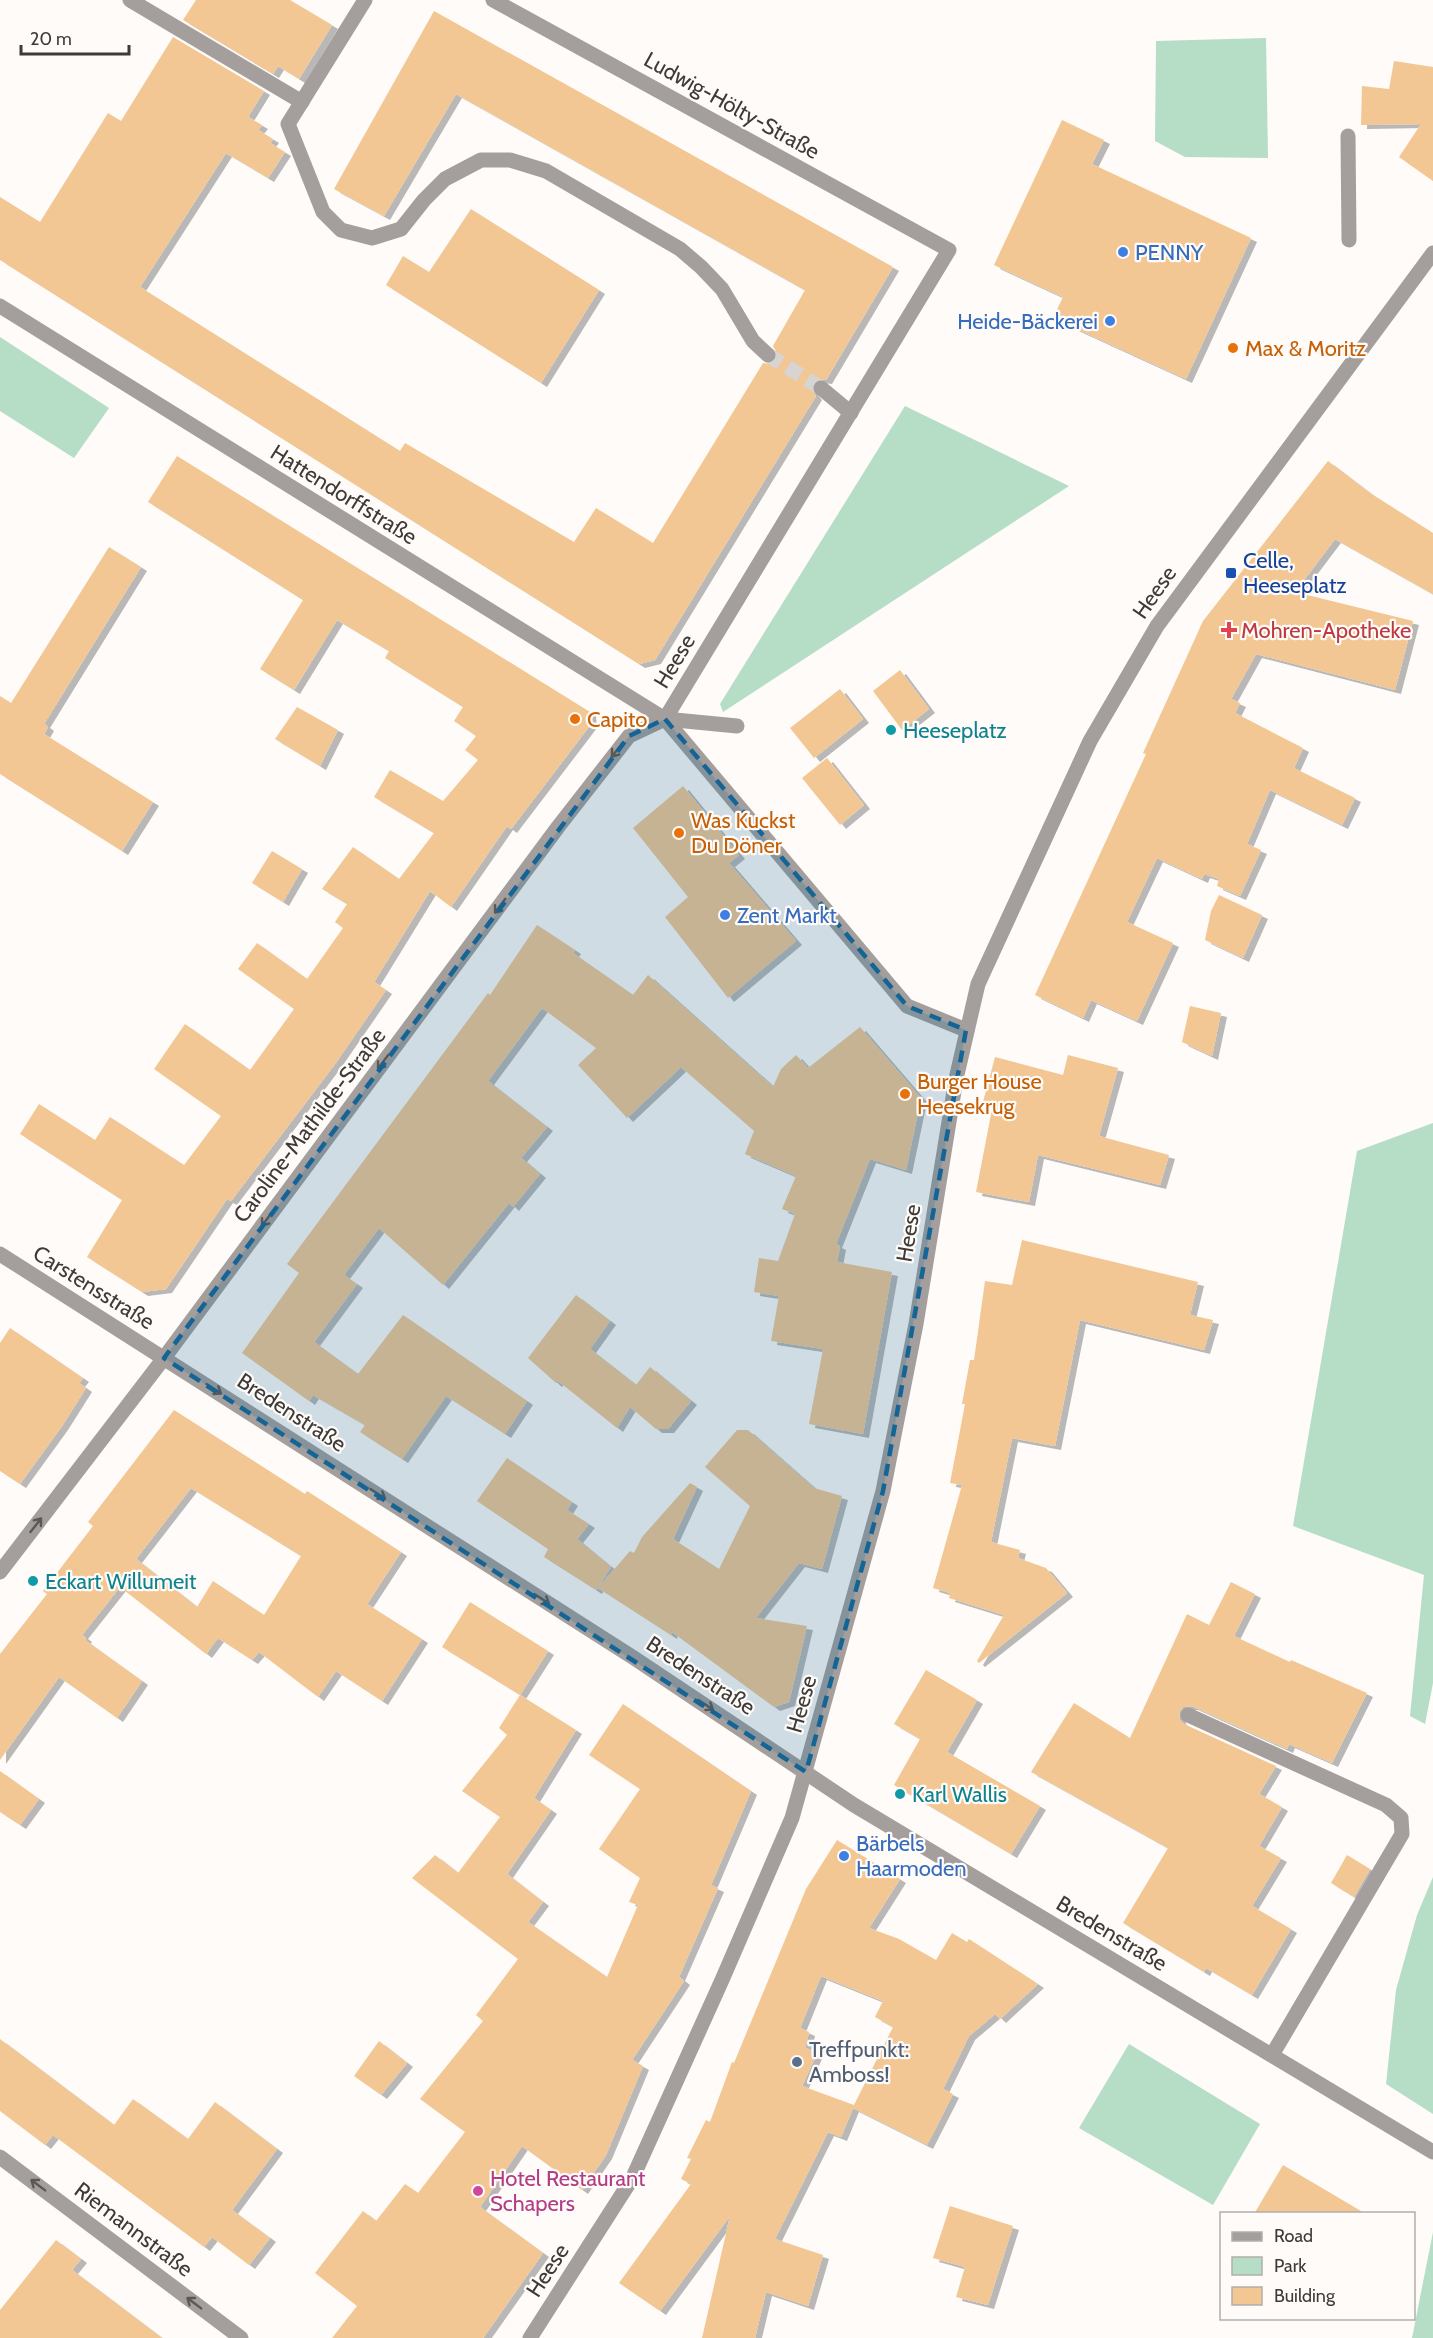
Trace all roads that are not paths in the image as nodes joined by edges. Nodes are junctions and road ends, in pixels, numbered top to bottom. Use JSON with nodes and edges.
{"nodes":[{"id":1,"x":130,"y":0,"type":"edge"},
{"id":2,"x":365,"y":0,"type":"edge"},
{"id":3,"x":493,"y":0,"type":"edge"},
{"id":4,"x":302,"y":102,"type":"junction"},
{"id":5,"x":1348,"y":136,"type":"dead end"},
{"id":6,"x":1349,"y":240,"type":"dead end"},
{"id":7,"x":949,"y":250,"type":"joint"},
{"id":8,"x":1433,"y":252,"type":"edge"},
{"id":9,"x":0,"y":306,"type":"edge"},
{"id":10,"x":768,"y":355,"type":"tunnel mouth"},
{"id":11,"x":820,"y":388,"type":"tunnel mouth"},
{"id":12,"x":851,"y":413,"type":"junction"},
{"id":13,"x":665,"y":719,"type":"junction"},
{"id":14,"x":737,"y":726,"type":"dead end"},
{"id":15,"x":966,"y":1030,"type":"junction"},
{"id":16,"x":0,"y":1254,"type":"edge"},
{"id":17,"x":164,"y":1358,"type":"junction"},
{"id":18,"x":0,"y":1572,"type":"edge"},
{"id":19,"x":1188,"y":1715,"type":"dead end"},
{"id":20,"x":806,"y":1772,"type":"junction"},
{"id":21,"x":1272,"y":2055,"type":"junction"},
{"id":22,"x":1433,"y":2152,"type":"edge"},
{"id":23,"x":0,"y":2157,"type":"edge"},
{"id":24,"x":241,"y":2338,"type":"edge"},
{"id":25,"x":530,"y":2338,"type":"edge"}],
"edges":[{"from":1,"to":4,"type":"street"},
{"from":2,"to":4,"type":"street"},
{"from":3,"to":7,"type":"street","name":"Ludwig-Hölty-Straße"},
{"from":4,"to":10,"type":"street"},
{"from":5,"to":6,"type":"street"},
{"from":7,"to":12,"type":"street","name":"Heese"},
{"from":8,"to":15,"type":"street","name":"Heese"},
{"from":9,"to":13,"type":"street","name":"Hattendorffstraße"},
{"from":11,"to":12,"type":"street"},
{"from":12,"to":13,"type":"street","name":"Heese"},
{"from":13,"to":14,"type":"street"},
{"from":13,"to":15,"type":"street","name":"Heese"},
{"from":13,"to":17,"type":"street","name":"Caroline-Mathilde-Straße","one_way":true},
{"from":15,"to":20,"type":"street","name":"Heese"},
{"from":16,"to":17,"type":"street","name":"Carstensstraße"},
{"from":18,"to":17,"type":"street","name":"Caroline-Mathilde-Straße","one_way":true},
{"from":17,"to":20,"type":"street","name":"Bredenstraße","one_way":true},
{"from":19,"to":21,"type":"street"},
{"from":20,"to":21,"type":"street","name":"Bredenstraße"},
{"from":20,"to":25,"type":"street","name":"Heese"},
{"from":21,"to":22,"type":"street","name":"Bredenstraße"},
{"from":24,"to":23,"type":"street","name":"Riemannstraße","one_way":true}]}
